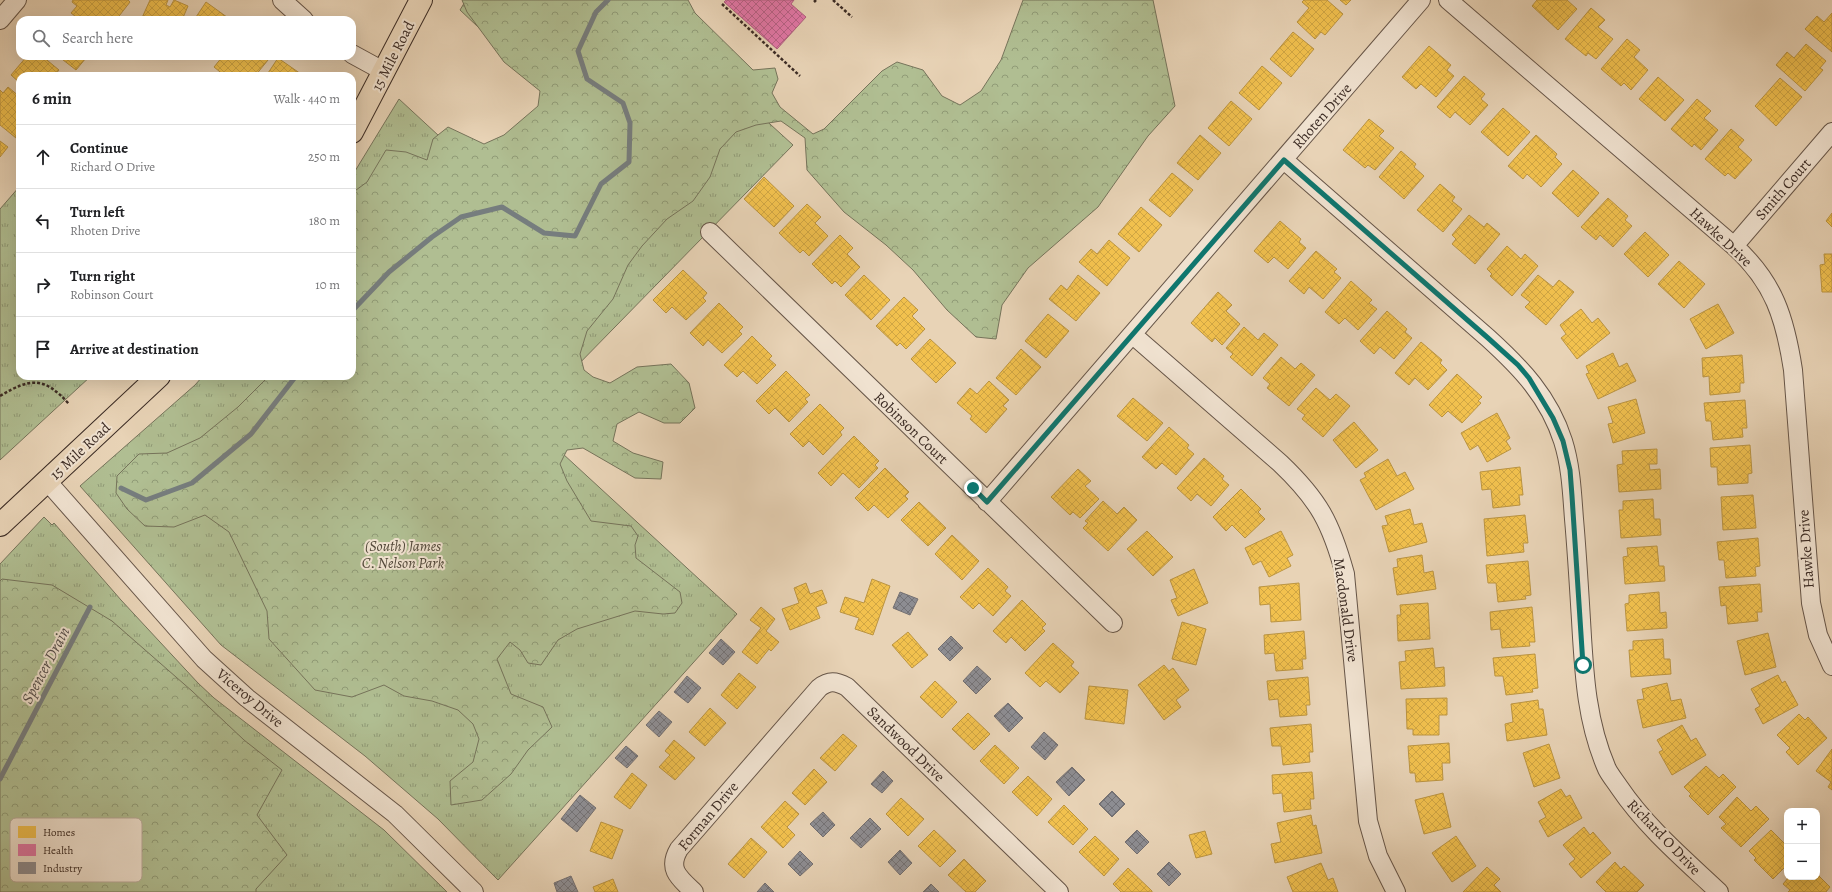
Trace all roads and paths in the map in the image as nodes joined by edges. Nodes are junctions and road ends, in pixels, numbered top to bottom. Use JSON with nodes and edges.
{"nodes":[{"id":1,"x":17,"y":0,"type":"edge"},
{"id":2,"x":282,"y":0,"type":"edge"},
{"id":3,"x":421,"y":0,"type":"edge"},
{"id":4,"x":833,"y":0,"type":"edge"},
{"id":5,"x":1421,"y":0,"type":"edge"},
{"id":6,"x":1448,"y":0,"type":"edge"},
{"id":7,"x":722,"y":4,"type":"dead end"},
{"id":8,"x":300,"y":16,"type":"edge"},
{"id":9,"x":852,"y":17,"type":"dead end"},
{"id":10,"x":0,"y":20,"type":"edge"},
{"id":11,"x":356,"y":56,"type":"edge"},
{"id":12,"x":385,"y":72,"type":"junction"},
{"id":13,"x":800,"y":76,"type":"dead end"},
{"id":14,"x":356,"y":125,"type":"edge"},
{"id":15,"x":1832,"y":132,"type":"edge"},
{"id":16,"x":1284,"y":160,"type":"junction"},
{"id":17,"x":710,"y":232,"type":"dead end"},
{"id":18,"x":1734,"y":246,"type":"junction"},
{"id":19,"x":1133,"y":335,"type":"junction"},
{"id":20,"x":155,"y":380,"type":"edge"},
{"id":21,"x":0,"y":396,"type":"edge"},
{"id":22,"x":69,"y":404,"type":"dead end"},
{"id":23,"x":47,"y":481,"type":"junction"},
{"id":24,"x":987,"y":502,"type":"junction"},
{"id":25,"x":0,"y":525,"type":"edge"},
{"id":26,"x":1113,"y":624,"type":"dead end"},
{"id":27,"x":1832,"y":666,"type":"edge"},
{"id":28,"x":754,"y":762,"type":"joint"},
{"id":29,"x":474,"y":892,"type":"edge"},
{"id":30,"x":694,"y":892,"type":"edge"},
{"id":31,"x":1058,"y":892,"type":"edge"},
{"id":32,"x":1396,"y":892,"type":"edge"},
{"id":33,"x":1719,"y":892,"type":"edge"}],
"edges":[{"from":1,"to":10,"type":"street"},
{"from":2,"to":8,"type":"street"},
{"from":3,"to":12,"type":"main road","name":"15 Mile Road"},
{"from":4,"to":9,"type":"path"},
{"from":5,"to":16,"type":"street","name":"Rhoten Drive"},
{"from":6,"to":18,"type":"street","name":"Hawke Drive"},
{"from":7,"to":13,"type":"path"},
{"from":11,"to":12,"type":"street"},
{"from":12,"to":14,"type":"main road","name":"15 Mile Road"},
{"from":15,"to":18,"type":"street","name":"Smith Court"},
{"from":16,"to":19,"type":"street","name":"Rhoten Drive"},
{"from":16,"to":33,"type":"street","name":"Richard O Drive"},
{"from":17,"to":24,"type":"street","name":"Robinson Court"},
{"from":18,"to":27,"type":"street","name":"Hawke Drive"},
{"from":19,"to":24,"type":"street","name":"Rhoten Drive"},
{"from":19,"to":32,"type":"street","name":"Macdonald Drive"},
{"from":20,"to":23,"type":"main road","name":"15 Mile Road"},
{"from":21,"to":22,"type":"path"},
{"from":23,"to":25,"type":"main road","name":"15 Mile Road"},
{"from":23,"to":29,"type":"street","name":"Viceroy Drive"},
{"from":24,"to":26,"type":"street","name":"Robinson Court"},
{"from":28,"to":30,"type":"street","name":"Forman Drive"},
{"from":28,"to":31,"type":"street","name":"Sandwood Drive"}]}
